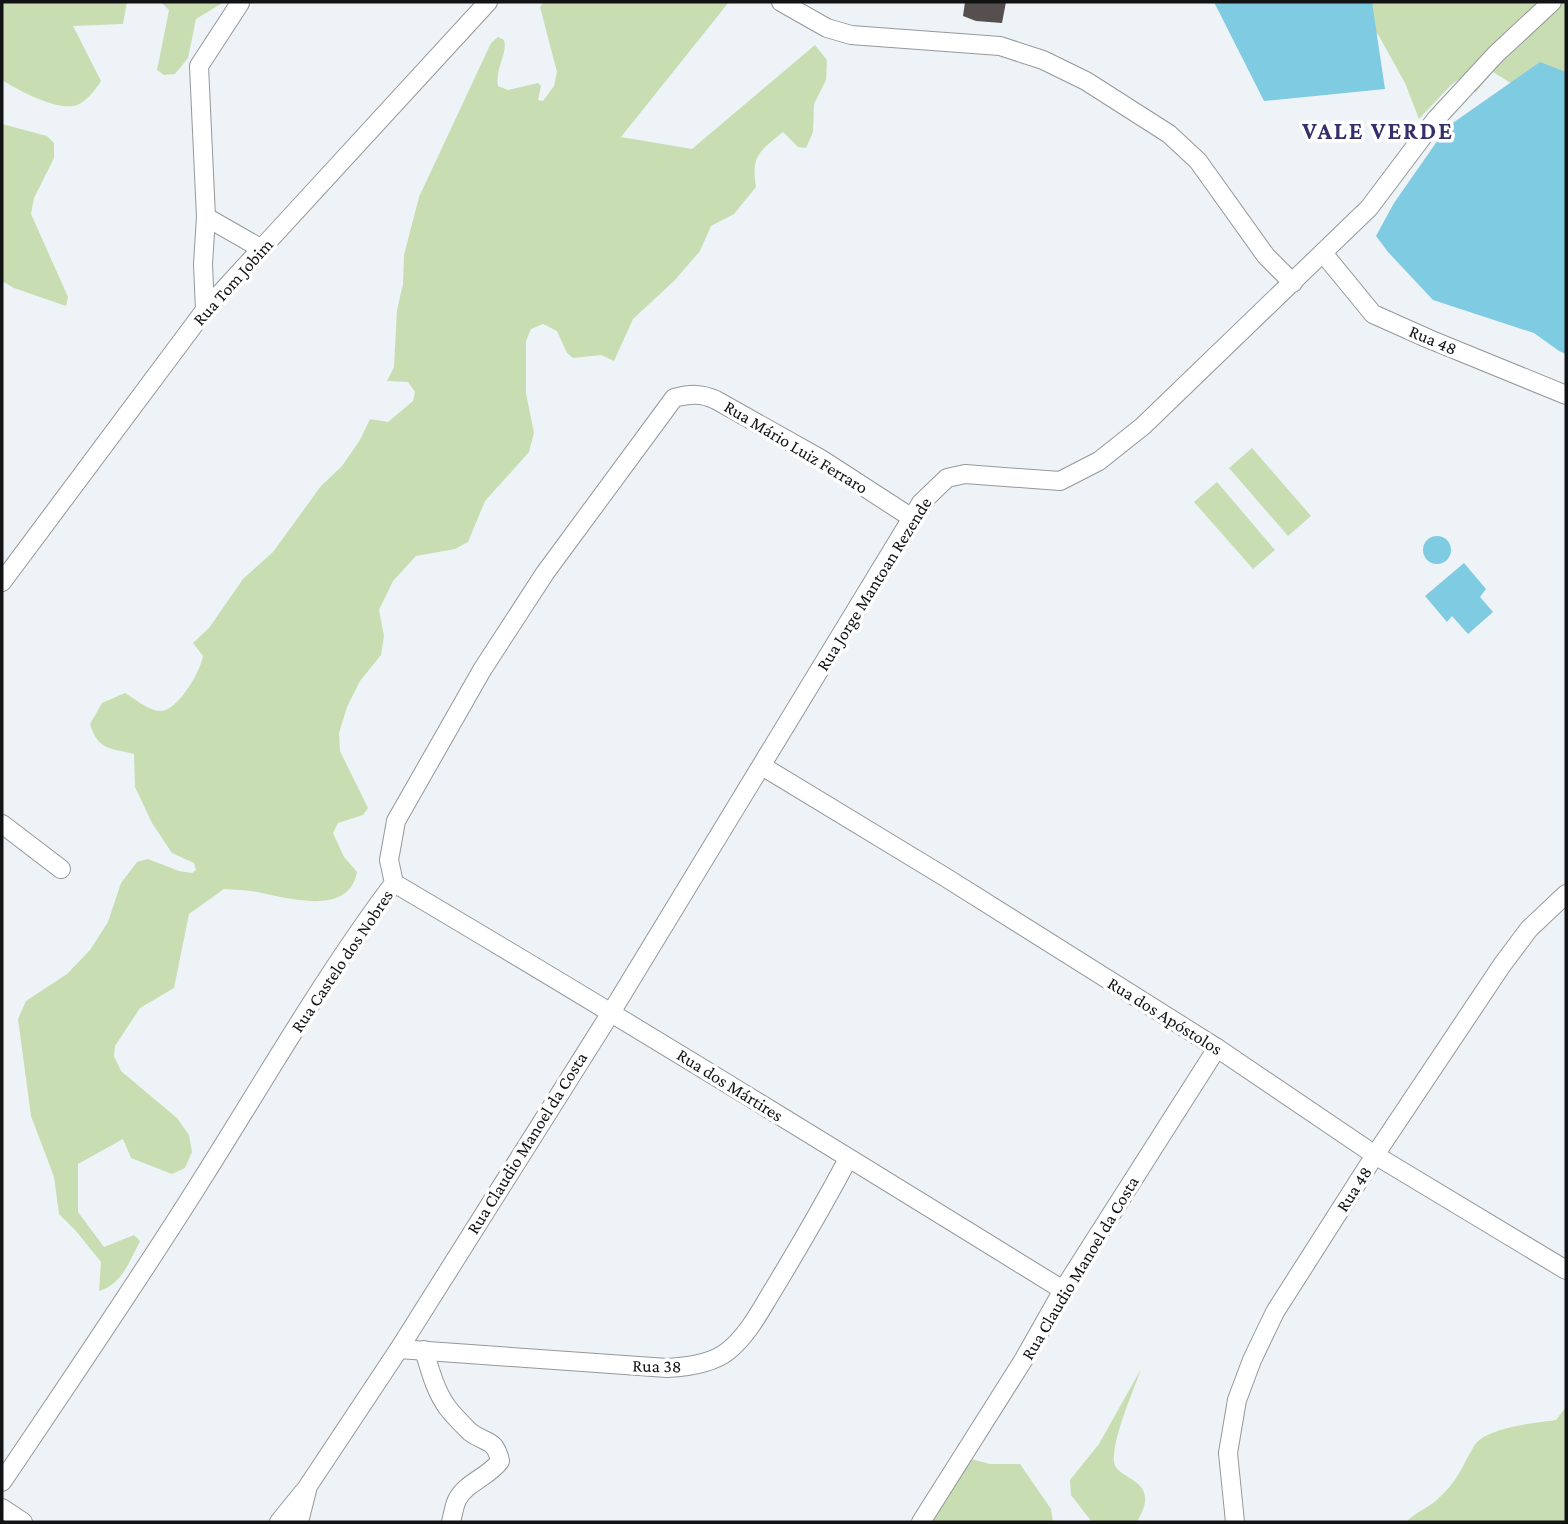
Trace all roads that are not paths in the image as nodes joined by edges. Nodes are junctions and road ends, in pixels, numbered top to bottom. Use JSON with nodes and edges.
{"nodes":[{"id":1,"x":488,"y":2,"type":"edge"},
{"id":2,"x":781,"y":2,"type":"edge"},
{"id":3,"x":1552,"y":2,"type":"edge"},
{"id":4,"x":240,"y":3,"type":"edge"},
{"id":5,"x":206,"y":217,"type":"junction"},
{"id":6,"x":262,"y":249,"type":"junction"},
{"id":7,"x":1323,"y":253,"type":"junction"},
{"id":8,"x":1293,"y":283,"type":"junction"},
{"id":9,"x":205,"y":310,"type":"junction"},
{"id":10,"x":1566,"y":395,"type":"edge"},
{"id":11,"x":674,"y":398,"type":"joint"},
{"id":12,"x":912,"y":518,"type":"junction"},
{"id":13,"x":2,"y":582,"type":"edge"},
{"id":14,"x":762,"y":766,"type":"junction"},
{"id":15,"x":2,"y":824,"type":"edge"},
{"id":16,"x":61,"y":869,"type":"dead end"},
{"id":17,"x":394,"y":883,"type":"junction"},
{"id":18,"x":1566,"y":894,"type":"edge"},
{"id":19,"x":612,"y":1011,"type":"junction"},
{"id":20,"x":1217,"y":1048,"type":"junction"},
{"id":21,"x":1375,"y":1155,"type":"junction"},
{"id":22,"x":848,"y":1159,"type":"junction"},
{"id":23,"x":1566,"y":1270,"type":"edge"},
{"id":24,"x":1063,"y":1290,"type":"junction"},
{"id":25,"x":398,"y":1349,"type":"junction"},
{"id":26,"x":424,"y":1350,"type":"junction"},
{"id":27,"x":2,"y":1482,"type":"edge"},
{"id":28,"x":308,"y":1486,"type":"junction"},
{"id":29,"x":2,"y":1508,"type":"edge"},
{"id":30,"x":23,"y":1522,"type":"edge"},
{"id":31,"x":279,"y":1522,"type":"edge"},
{"id":32,"x":299,"y":1522,"type":"edge"},
{"id":33,"x":451,"y":1522,"type":"edge"},
{"id":34,"x":921,"y":1522,"type":"edge"},
{"id":35,"x":1235,"y":1522,"type":"edge"}],
"edges":[{"from":1,"to":6,"type":"street","name":"Rua Tom Jobim"},
{"from":2,"to":8,"type":"street"},
{"from":3,"to":7,"type":"street"},
{"from":4,"to":5,"type":"street"},
{"from":5,"to":6,"type":"street"},
{"from":5,"to":9,"type":"street"},
{"from":6,"to":9,"type":"street","name":"Rua Tom Jobim"},
{"from":7,"to":8,"type":"street"},
{"from":7,"to":10,"type":"street","name":"Rua 48"},
{"from":8,"to":12,"type":"street","name":"Rua Jorge Mantoan Rezende"},
{"from":9,"to":13,"type":"street","name":"Rua Tom Jobim"},
{"from":11,"to":12,"type":"street","name":"Rua Mário Luiz Ferraro"},
{"from":11,"to":17,"type":"street","name":"Rua Castelo dos Nobres"},
{"from":12,"to":14,"type":"street","name":"Rua Jorge Mantoan Rezende"},
{"from":14,"to":19,"type":"street","name":"Rua Claudio Manoel da Costa"},
{"from":14,"to":20,"type":"street","name":"Rua dos Apóstolos"},
{"from":15,"to":16,"type":"street"},
{"from":17,"to":19,"type":"street","name":"Rua dos Mártires"},
{"from":17,"to":27,"type":"street","name":"Rua Castelo dos Nobres"},
{"from":18,"to":21,"type":"street","name":"Rua 48"},
{"from":19,"to":22,"type":"street","name":"Rua dos Mártires"},
{"from":19,"to":25,"type":"street","name":"Rua Claudio Manoel da Costa"},
{"from":20,"to":21,"type":"street","name":"Rua dos Apóstolos"},
{"from":20,"to":24,"type":"street","name":"Rua Claudio Manoel da Costa"},
{"from":21,"to":23,"type":"street","name":"Rua dos Apóstolos"},
{"from":21,"to":35,"type":"street","name":"Rua 48"},
{"from":22,"to":24,"type":"street","name":"Rua dos Mártires"},
{"from":22,"to":26,"type":"street","name":"Rua 38"},
{"from":24,"to":34,"type":"street","name":"Rua Claudio Manoel da Costa"},
{"from":25,"to":26,"type":"street","name":"Rua 38"},
{"from":25,"to":28,"type":"street","name":"Rua Claudio Manoel da Costa"},
{"from":26,"to":33,"type":"street"},
{"from":28,"to":31,"type":"street"},
{"from":28,"to":32,"type":"street","name":"Rua Claudio Manoel da Costa"},
{"from":29,"to":30,"type":"street"}]}
